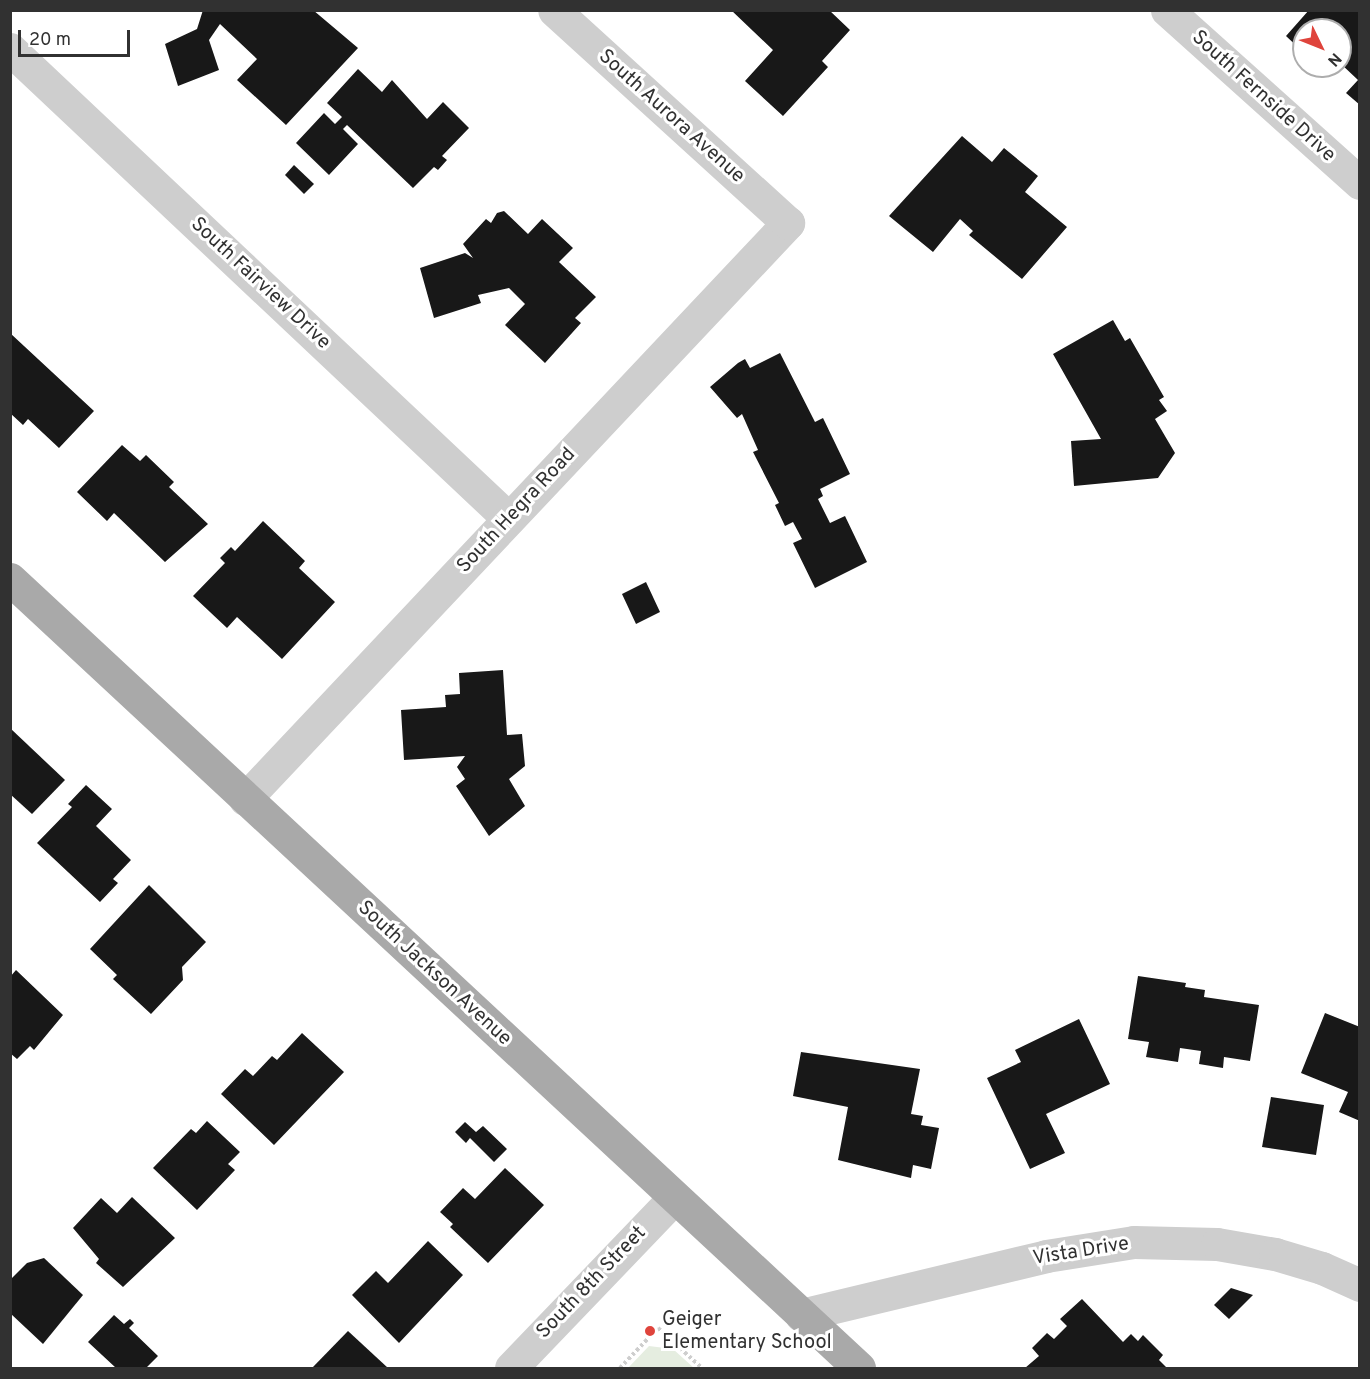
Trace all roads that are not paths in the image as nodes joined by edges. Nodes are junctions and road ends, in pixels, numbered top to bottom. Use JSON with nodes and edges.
{"nodes":[{"id":1,"x":554,"y":10,"type":"edge"},
{"id":2,"x":1167,"y":10,"type":"edge"},
{"id":3,"x":10,"y":49,"type":"edge"},
{"id":4,"x":1359,"y":183,"type":"edge"},
{"id":5,"x":788,"y":223,"type":"joint"},
{"id":6,"x":509,"y":519,"type":"junction"},
{"id":7,"x":10,"y":579,"type":"edge"},
{"id":8,"x":245,"y":800,"type":"junction"},
{"id":9,"x":674,"y":1198,"type":"junction"},
{"id":10,"x":1359,"y":1285,"type":"edge"},
{"id":11,"x":801,"y":1316,"type":"junction"},
{"id":12,"x":511,"y":1368,"type":"edge"},
{"id":13,"x":859,"y":1368,"type":"edge"}],
"edges":[{"from":1,"to":5,"type":"street","name":"South Aurora Avenue"},
{"from":2,"to":4,"type":"street","name":"South Fernside Drive"},
{"from":3,"to":6,"type":"street","name":"South Fairview Drive"},
{"from":5,"to":6,"type":"street","name":"South Hegra Road"},
{"from":6,"to":8,"type":"street","name":"South Hegra Road"},
{"from":7,"to":8,"type":"main road","name":"South Jackson Avenue"},
{"from":8,"to":9,"type":"main road","name":"South Jackson Avenue"},
{"from":9,"to":11,"type":"main road","name":"South Jackson Avenue"},
{"from":9,"to":12,"type":"street","name":"South 8th Street"},
{"from":10,"to":11,"type":"street","name":"Vista Drive"},
{"from":11,"to":13,"type":"main road","name":"South Jackson Avenue"}]}
